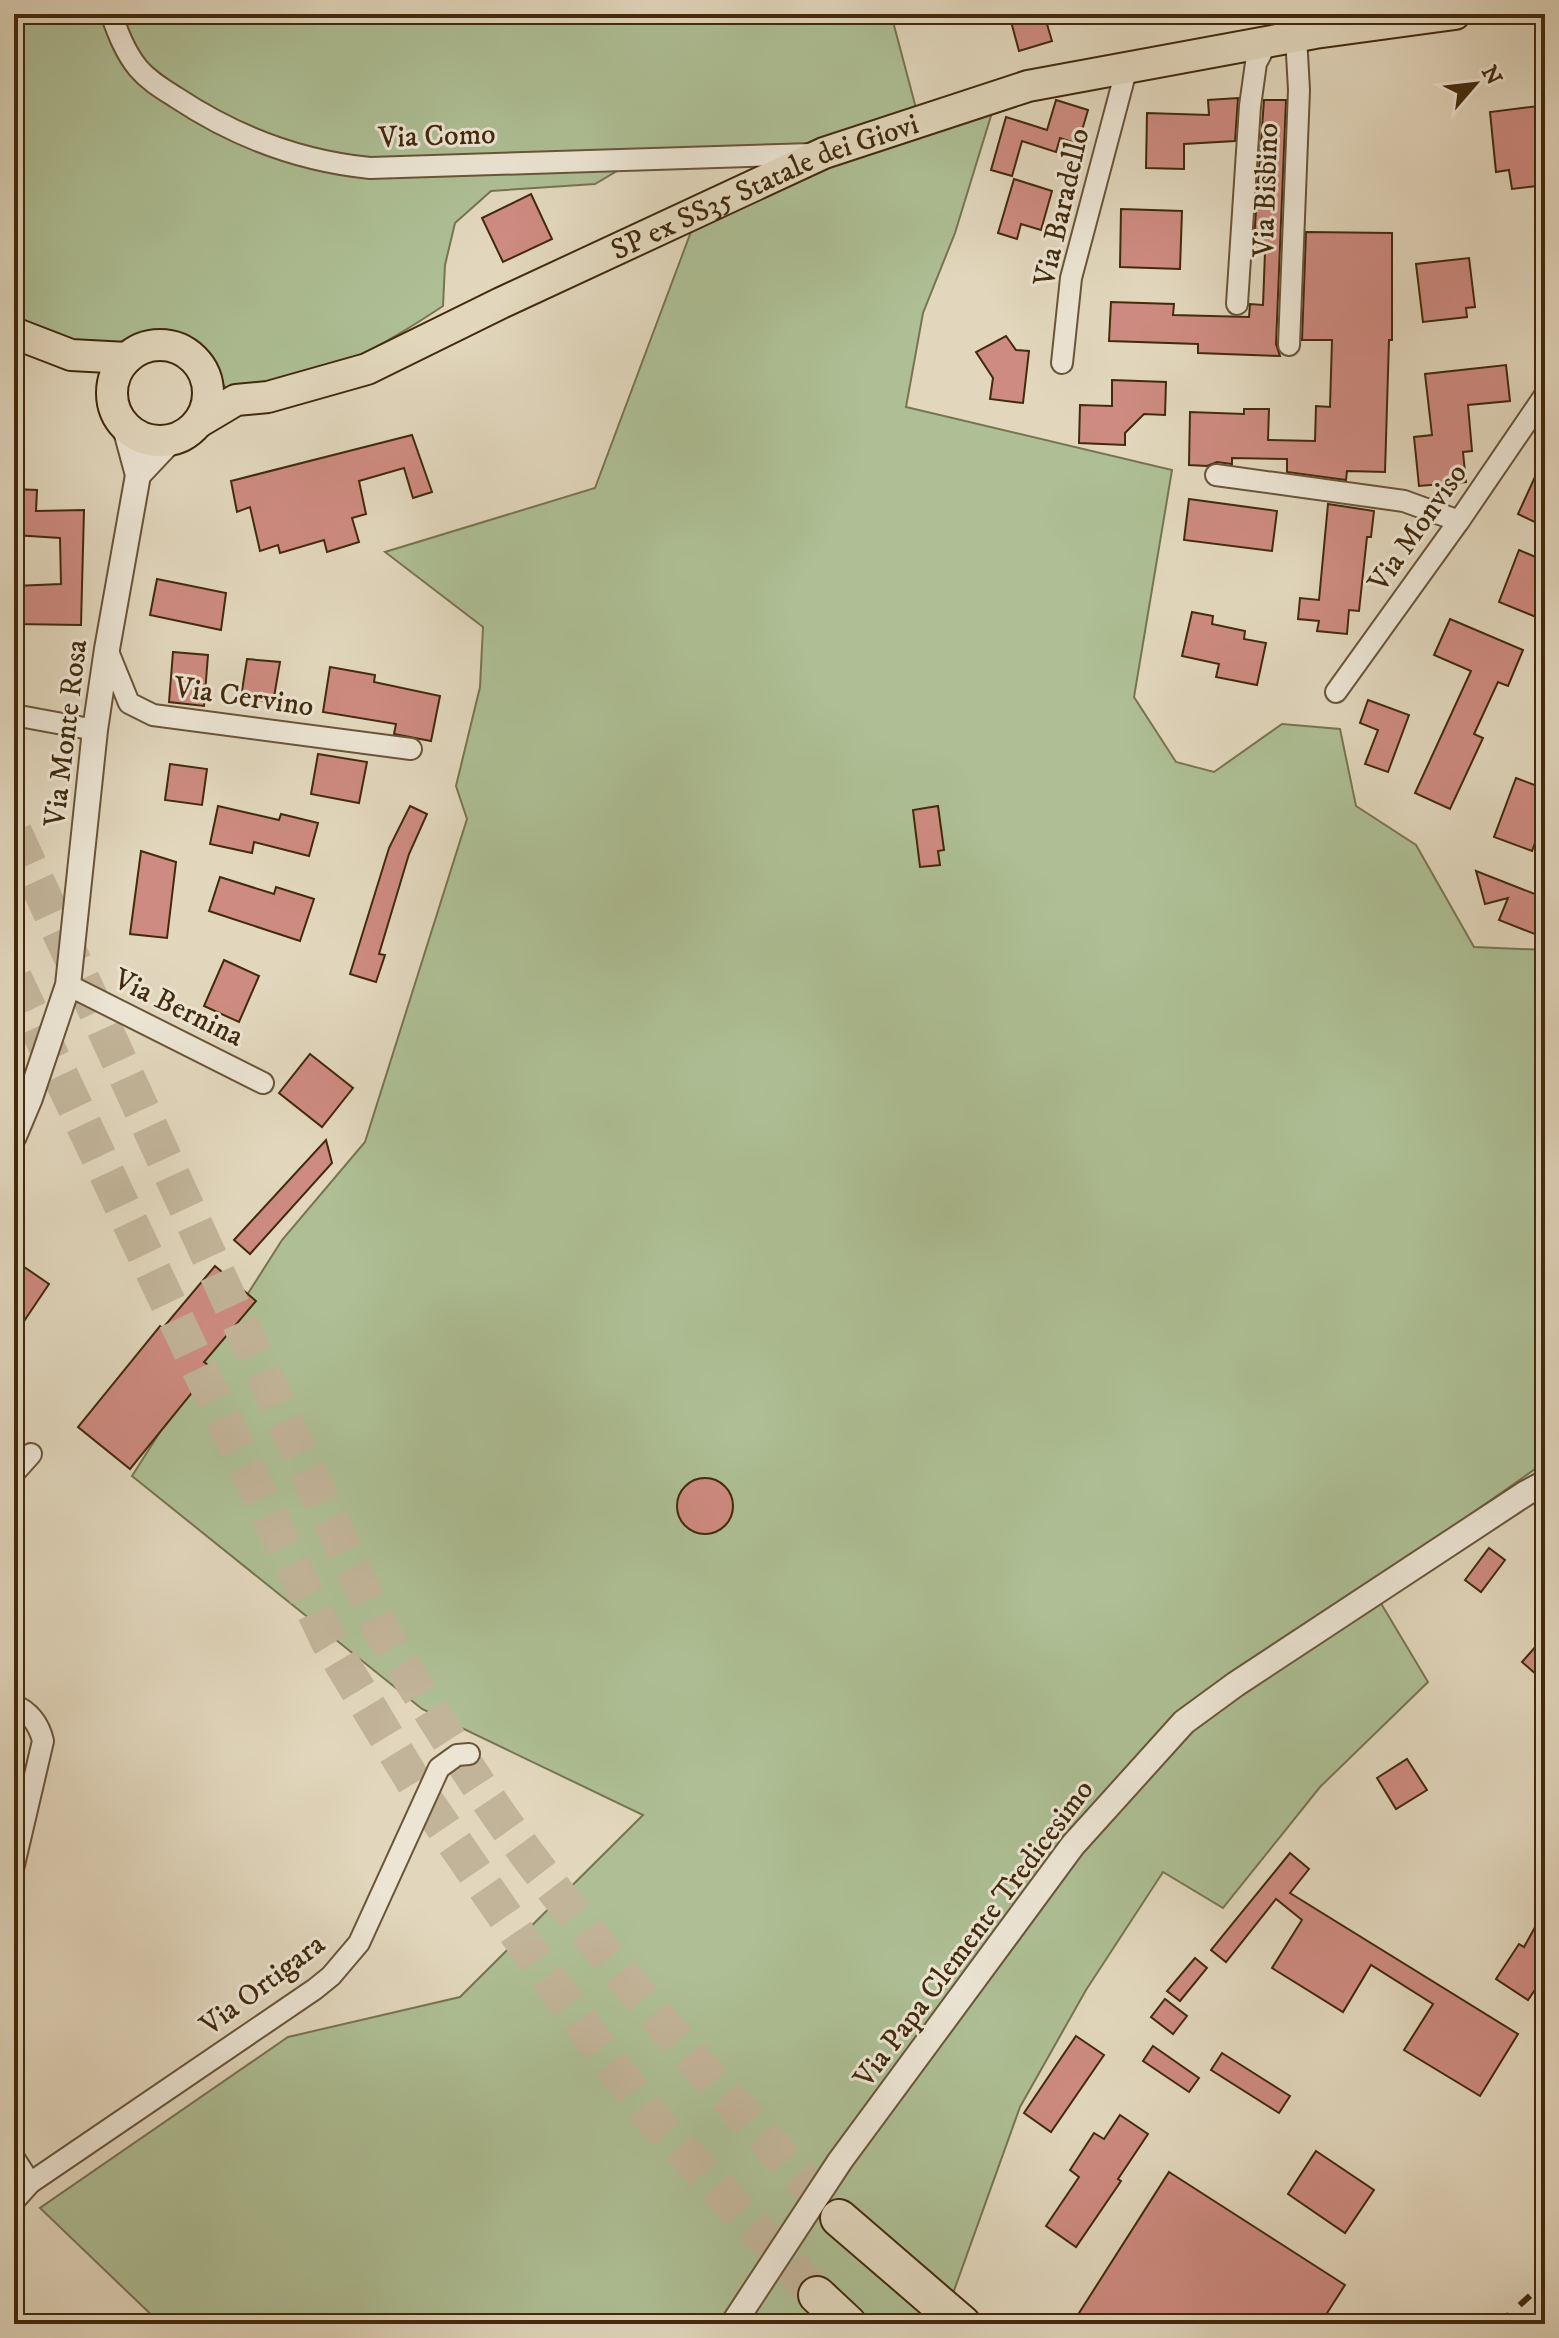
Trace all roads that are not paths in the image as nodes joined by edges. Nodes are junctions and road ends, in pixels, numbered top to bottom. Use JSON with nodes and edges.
{"nodes":[{"id":1,"x":111,"y":14,"type":"edge"},
{"id":2,"x":1389,"y":14,"type":"edge"},
{"id":3,"x":1455,"y":14,"type":"edge"},
{"id":4,"x":1306,"y":34,"type":"junction"},
{"id":5,"x":1260,"y":43,"type":"junction"},
{"id":6,"x":1127,"y":67,"type":"junction"},
{"id":7,"x":824,"y":153,"type":"junction"},
{"id":8,"x":1237,"y":304,"type":"dead end"},
{"id":9,"x":14,"y":333,"type":"edge"},
{"id":10,"x":1289,"y":345,"type":"dead end"},
{"id":11,"x":71,"y":355,"type":"junction"},
{"id":12,"x":127,"y":358,"type":"junction"},
{"id":13,"x":1062,"y":363,"type":"dead end"},
{"id":14,"x":204,"y":375,"type":"junction"},
{"id":15,"x":1545,"y":395,"type":"edge"},
{"id":16,"x":112,"y":400,"type":"junction"},
{"id":17,"x":236,"y":400,"type":"junction"},
{"id":18,"x":199,"y":422,"type":"junction"},
{"id":19,"x":125,"y":427,"type":"junction"},
{"id":20,"x":171,"y":440,"type":"junction"},
{"id":21,"x":138,"y":475,"type":"junction"},
{"id":22,"x":1216,"y":475,"type":"dead end"},
{"id":23,"x":1459,"y":521,"type":"junction"},
{"id":24,"x":107,"y":649,"type":"junction"},
{"id":25,"x":1336,"y":692,"type":"dead end"},
{"id":26,"x":14,"y":715,"type":"edge"},
{"id":27,"x":95,"y":730,"type":"junction"},
{"id":28,"x":411,"y":749,"type":"dead end"},
{"id":29,"x":68,"y":985,"type":"junction"},
{"id":30,"x":263,"y":1083,"type":"dead end"},
{"id":31,"x":14,"y":1136,"type":"edge"},
{"id":32,"x":31,"y":1454,"type":"dead end"},
{"id":33,"x":14,"y":1473,"type":"edge"},
{"id":34,"x":1545,"y":1483,"type":"edge"},
{"id":35,"x":14,"y":1705,"type":"edge"},
{"id":36,"x":469,"y":1754,"type":"dead end"},
{"id":37,"x":14,"y":1865,"type":"edge"},
{"id":38,"x":14,"y":2158,"type":"edge"},
{"id":39,"x":30,"y":2183,"type":"junction"},
{"id":40,"x":14,"y":2201,"type":"edge"},
{"id":41,"x":839,"y":2218,"type":"tunnel mouth"},
{"id":42,"x":817,"y":2295,"type":"tunnel mouth"},
{"id":43,"x":733,"y":2324,"type":"edge"},
{"id":44,"x":848,"y":2324,"type":"edge"},
{"id":45,"x":962,"y":2324,"type":"edge"}],
"edges":[{"from":1,"to":7,"type":"street","name":"Via Como"},
{"from":2,"to":4,"type":"main road","name":"SP ex SS35 Statale dei Giovi"},
{"from":3,"to":4,"type":"main road","name":"SP ex SS35 Statale dei Giovi"},
{"from":4,"to":5,"type":"main road","name":"SP ex SS35 Statale dei Giovi"},
{"from":4,"to":10,"type":"street","name":"Via Bisbino"},
{"from":5,"to":6,"type":"main road","name":"SP ex SS35 Statale dei Giovi"},
{"from":5,"to":8,"type":"street"},
{"from":6,"to":7,"type":"main road","name":"SP ex SS35 Statale dei Giovi"},
{"from":6,"to":13,"type":"street","name":"Via Baradello"},
{"from":7,"to":17,"type":"main road","name":"SP ex SS35 Statale dei Giovi"},
{"from":9,"to":11,"type":"main road"},
{"from":11,"to":12,"type":"main road"},
{"from":11,"to":16,"type":"main road"},
{"from":12,"to":14,"type":"main road"},
{"from":12,"to":16,"type":"main road"},
{"from":14,"to":17,"type":"main road"},
{"from":14,"to":18,"type":"main road"},
{"from":15,"to":23,"type":"street","name":"Via Monviso"},
{"from":16,"to":19,"type":"main road"},
{"from":17,"to":18,"type":"main road","name":"SP ex SS35 Statale dei Giovi"},
{"from":18,"to":20,"type":"main road","name":"SP ex SS35 Statale dei Giovi"},
{"from":19,"to":20,"type":"main road"},
{"from":19,"to":21,"type":"street","name":"Via Monte Rosa"},
{"from":20,"to":21,"type":"street"},
{"from":21,"to":24,"type":"street","name":"Via Monte Rosa"},
{"from":22,"to":23,"type":"street"},
{"from":23,"to":25,"type":"street","name":"Via Monviso"},
{"from":24,"to":27,"type":"street","name":"Via Monte Rosa"},
{"from":24,"to":28,"type":"street","name":"Via Cervino"},
{"from":26,"to":27,"type":"street"},
{"from":27,"to":29,"type":"street","name":"Via Monte Rosa"},
{"from":29,"to":30,"type":"street","name":"Via Bernina"},
{"from":29,"to":31,"type":"street","name":"Via Monte Rosa"},
{"from":32,"to":33,"type":"street"},
{"from":34,"to":43,"type":"street","name":"Via Papa Clemente Tredicesimo"},
{"from":35,"to":37,"type":"street"},
{"from":36,"to":39,"type":"street","name":"Via Ortigara"},
{"from":38,"to":39,"type":"street"},
{"from":39,"to":40,"type":"street","name":"Via Ortigara"},
{"from":41,"to":45,"type":"highway"},
{"from":42,"to":44,"type":"highway"}]}
